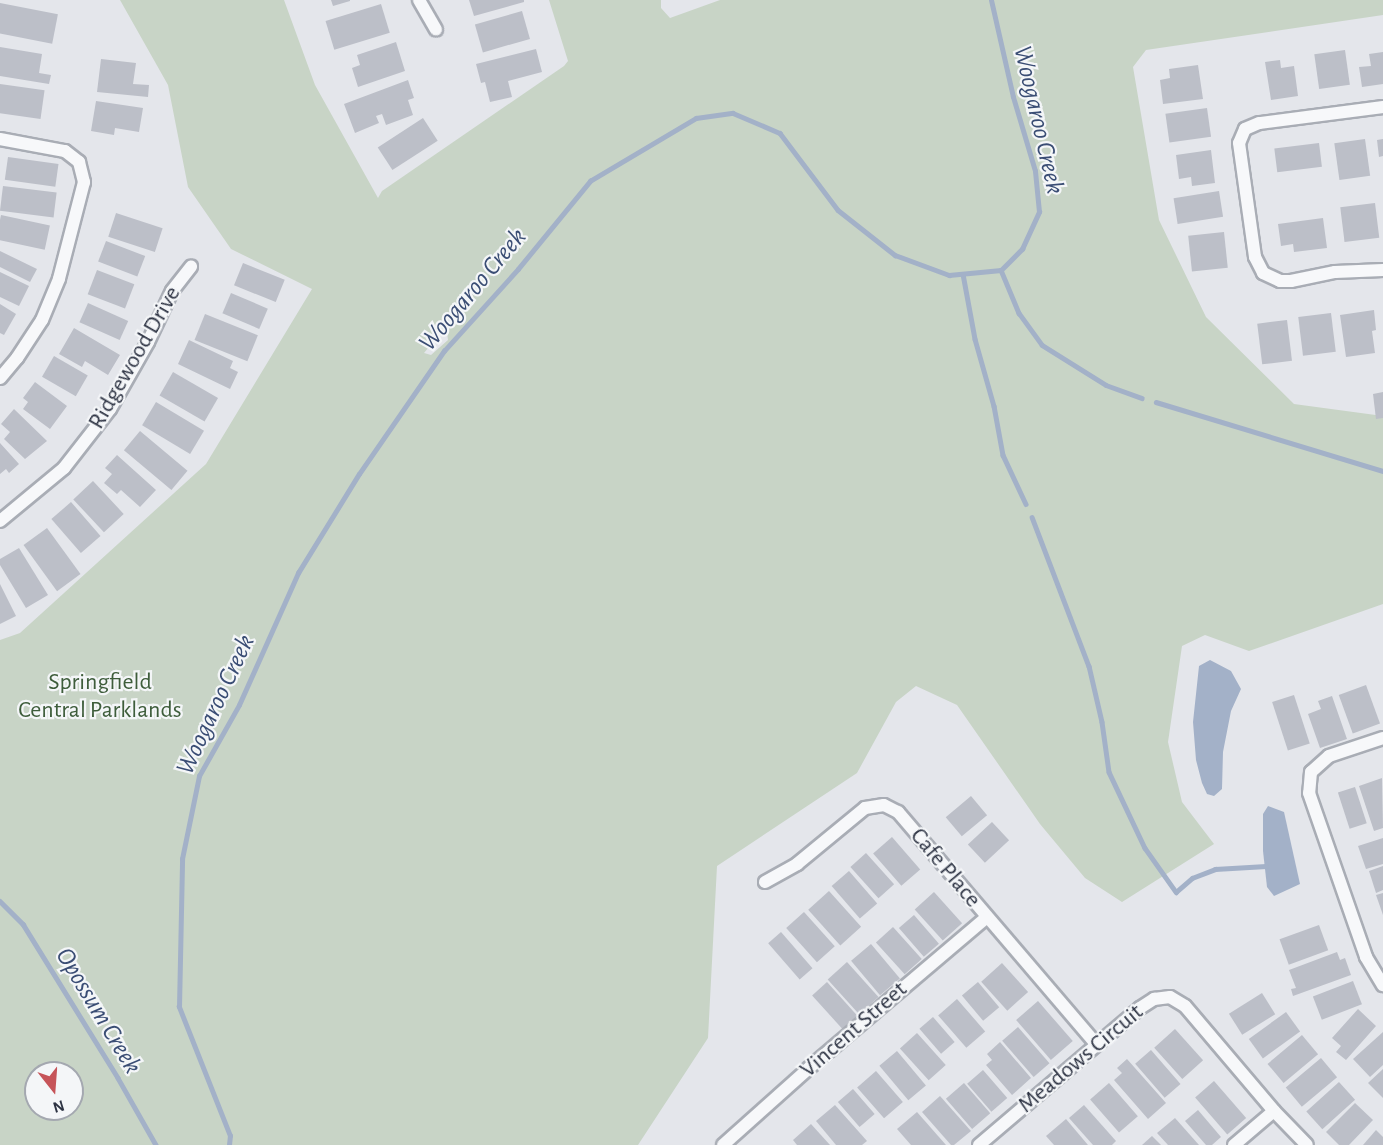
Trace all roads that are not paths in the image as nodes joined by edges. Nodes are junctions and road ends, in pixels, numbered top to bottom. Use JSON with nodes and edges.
{"nodes":[{"id":1,"x":419,"y":0,"type":"edge"},
{"id":2,"x":436,"y":30,"type":"dead end"},
{"id":3,"x":1383,"y":107,"type":"edge"},
{"id":4,"x":0,"y":140,"type":"edge"},
{"id":5,"x":191,"y":267,"type":"dead end"},
{"id":6,"x":1383,"y":270,"type":"edge"},
{"id":7,"x":0,"y":378,"type":"edge"},
{"id":8,"x":0,"y":521,"type":"edge"},
{"id":9,"x":1383,"y":738,"type":"edge"},
{"id":10,"x":765,"y":882,"type":"dead end"},
{"id":11,"x":987,"y":917,"type":"junction"},
{"id":12,"x":1383,"y":985,"type":"edge"},
{"id":13,"x":1097,"y":1045,"type":"junction"},
{"id":14,"x":1274,"y":1111,"type":"junction"},
{"id":15,"x":723,"y":1145,"type":"edge"},
{"id":16,"x":979,"y":1145,"type":"edge"},
{"id":17,"x":1234,"y":1145,"type":"edge"},
{"id":18,"x":1307,"y":1145,"type":"edge"}],
"edges":[{"from":1,"to":2,"type":"street"},
{"from":3,"to":6,"type":"street"},
{"from":4,"to":7,"type":"street"},
{"from":5,"to":8,"type":"street","name":"Ridgewood Drive"},
{"from":9,"to":12,"type":"street"},
{"from":10,"to":11,"type":"street","name":"Cafe Place"},
{"from":11,"to":13,"type":"street","name":"Cafe Place"},
{"from":11,"to":15,"type":"street","name":"Vincent Street"},
{"from":13,"to":14,"type":"street","name":"Meadows Circuit"},
{"from":13,"to":16,"type":"street","name":"Meadows Circuit"},
{"from":14,"to":17,"type":"street"},
{"from":14,"to":18,"type":"street","name":"Meadows Circuit"}]}
